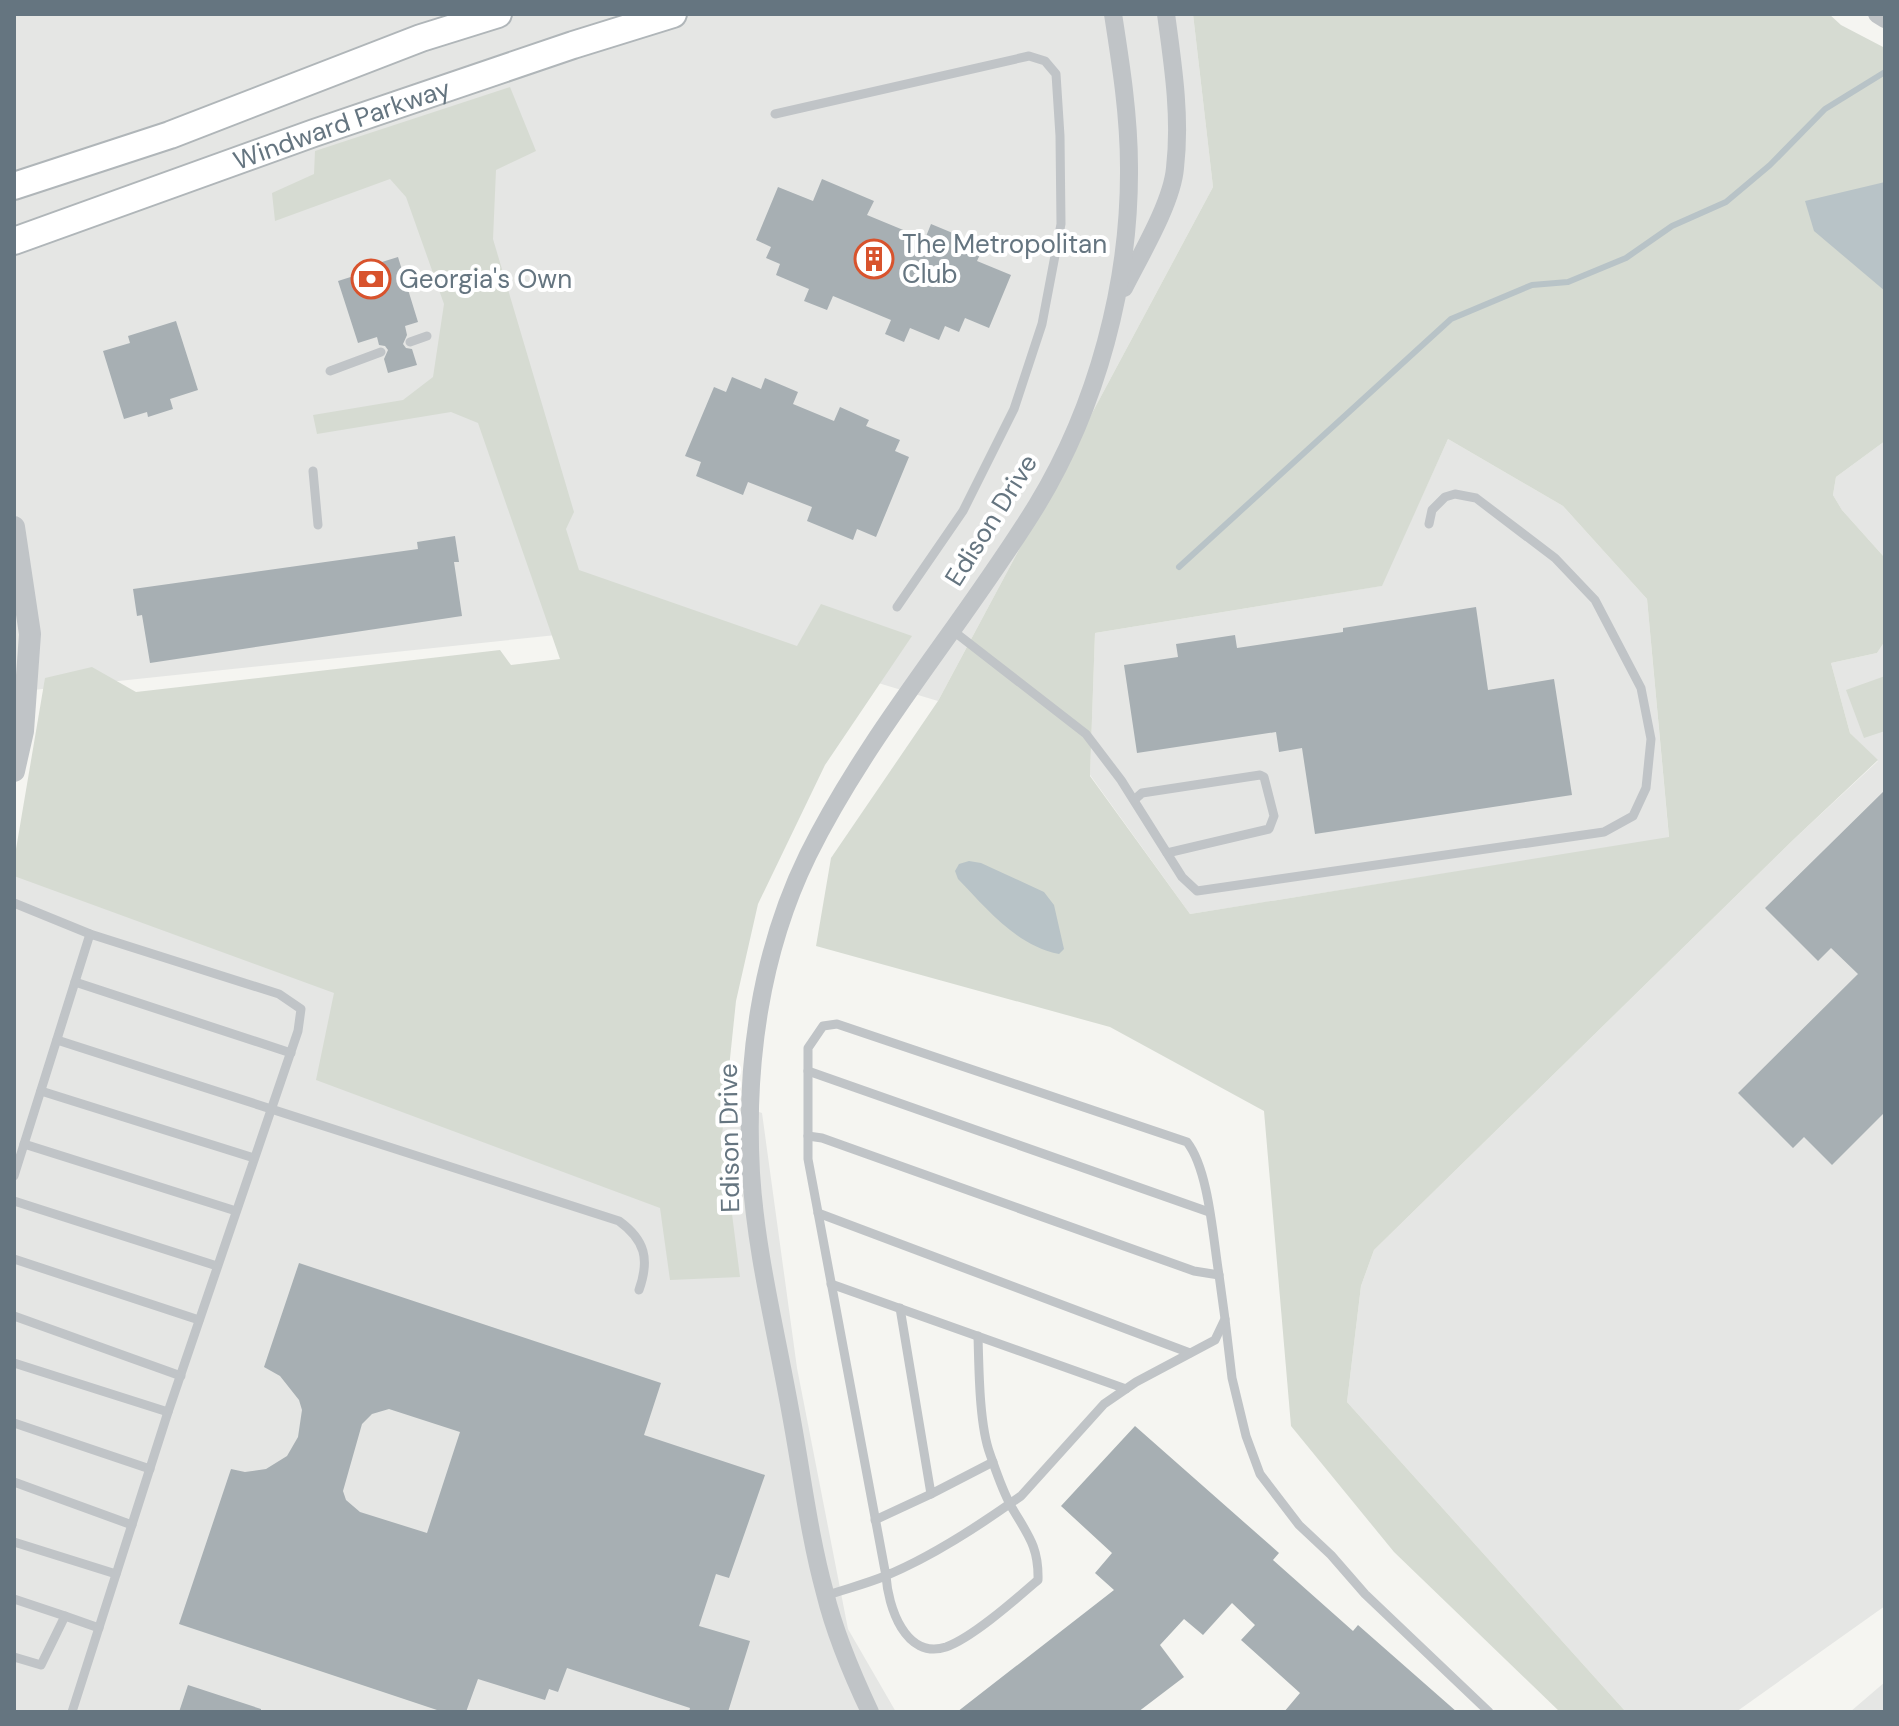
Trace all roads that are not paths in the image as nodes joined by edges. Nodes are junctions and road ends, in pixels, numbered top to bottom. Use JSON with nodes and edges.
{"nodes":[{"id":1,"x":498,"y":14,"type":"edge"},
{"id":2,"x":673,"y":14,"type":"edge"},
{"id":3,"x":1113,"y":14,"type":"edge"},
{"id":4,"x":1166,"y":14,"type":"edge"},
{"id":5,"x":1877,"y":14,"type":"edge"},
{"id":6,"x":1885,"y":19,"type":"edge"},
{"id":7,"x":775,"y":114,"type":"dead end"},
{"id":8,"x":14,"y":186,"type":"edge"},
{"id":9,"x":14,"y":241,"type":"edge"},
{"id":10,"x":1115,"y":304,"type":"junction"},
{"id":11,"x":427,"y":336,"type":"dead end"},
{"id":12,"x":410,"y":342,"type":"dead end"},
{"id":13,"x":381,"y":352,"type":"dead end"},
{"id":14,"x":330,"y":371,"type":"dead end"},
{"id":15,"x":313,"y":471,"type":"dead end"},
{"id":16,"x":1429,"y":524,"type":"dead end"},
{"id":17,"x":318,"y":525,"type":"dead end"},
{"id":18,"x":14,"y":527,"type":"edge"},
{"id":19,"x":897,"y":607,"type":"dead end"},
{"id":20,"x":952,"y":630,"type":"junction"},
{"id":21,"x":14,"y":771,"type":"edge"},
{"id":22,"x":1134,"y":800,"type":"junction"},
{"id":23,"x":1167,"y":853,"type":"junction"},
{"id":24,"x":14,"y":903,"type":"edge"},
{"id":25,"x":90,"y":934,"type":"junction"},
{"id":26,"x":75,"y":982,"type":"junction"},
{"id":27,"x":57,"y":1040,"type":"junction"},
{"id":28,"x":291,"y":1053,"type":"junction"},
{"id":29,"x":808,"y":1071,"type":"junction"},
{"id":30,"x":41,"y":1091,"type":"junction"},
{"id":31,"x":271,"y":1109,"type":"junction"},
{"id":32,"x":808,"y":1136,"type":"junction"},
{"id":33,"x":24,"y":1144,"type":"junction"},
{"id":34,"x":254,"y":1158,"type":"junction"},
{"id":35,"x":14,"y":1176,"type":"edge"},
{"id":36,"x":14,"y":1201,"type":"edge"},
{"id":37,"x":236,"y":1211,"type":"junction"},
{"id":38,"x":1209,"y":1212,"type":"junction"},
{"id":39,"x":818,"y":1213,"type":"junction"},
{"id":40,"x":14,"y":1259,"type":"edge"},
{"id":41,"x":217,"y":1266,"type":"junction"},
{"id":42,"x":1219,"y":1275,"type":"junction"},
{"id":43,"x":831,"y":1284,"type":"junction"},
{"id":44,"x":639,"y":1290,"type":"dead end"},
{"id":45,"x":900,"y":1308,"type":"junction"},
{"id":46,"x":14,"y":1316,"type":"edge"},
{"id":47,"x":1225,"y":1319,"type":"junction"},
{"id":48,"x":199,"y":1320,"type":"junction"},
{"id":49,"x":978,"y":1336,"type":"junction"},
{"id":50,"x":1190,"y":1353,"type":"junction"},
{"id":51,"x":14,"y":1363,"type":"edge"},
{"id":52,"x":181,"y":1376,"type":"junction"},
{"id":53,"x":1126,"y":1389,"type":"junction"},
{"id":54,"x":168,"y":1412,"type":"junction"},
{"id":55,"x":14,"y":1423,"type":"edge"},
{"id":56,"x":993,"y":1462,"type":"junction"},
{"id":57,"x":150,"y":1469,"type":"junction"},
{"id":58,"x":14,"y":1482,"type":"edge"},
{"id":59,"x":931,"y":1494,"type":"junction"},
{"id":60,"x":1010,"y":1503,"type":"junction"},
{"id":61,"x":875,"y":1520,"type":"junction"},
{"id":62,"x":132,"y":1525,"type":"junction"},
{"id":63,"x":14,"y":1542,"type":"edge"},
{"id":64,"x":116,"y":1574,"type":"junction"},
{"id":65,"x":886,"y":1576,"type":"junction"},
{"id":66,"x":825,"y":1596,"type":"junction"},
{"id":67,"x":14,"y":1599,"type":"edge"},
{"id":68,"x":65,"y":1616,"type":"junction"},
{"id":69,"x":99,"y":1628,"type":"junction"},
{"id":70,"x":14,"y":1657,"type":"edge"},
{"id":71,"x":72,"y":1712,"type":"edge"},
{"id":72,"x":870,"y":1712,"type":"edge"},
{"id":73,"x":1489,"y":1712,"type":"edge"}],
"edges":[{"from":1,"to":8,"type":"main road","name":"Windward Parkway"},
{"from":2,"to":9,"type":"main road","name":"Windward Parkway"},
{"from":3,"to":10,"type":"street","name":"Edison Drive"},
{"from":4,"to":10,"type":"street","name":"Edison Drive"},
{"from":5,"to":6,"type":"street"},
{"from":7,"to":19,"type":"lane"},
{"from":10,"to":20,"type":"street","name":"Edison Drive"},
{"from":11,"to":12,"type":"lane"},
{"from":13,"to":14,"type":"lane"},
{"from":15,"to":17,"type":"lane"},
{"from":16,"to":23,"type":"lane"},
{"from":18,"to":21,"type":"street"},
{"from":20,"to":22,"type":"lane"},
{"from":20,"to":66,"type":"street","name":"Edison Drive"},
{"from":22,"to":23,"type":"lane"},
{"from":22,"to":23,"type":"lane"},
{"from":24,"to":25,"type":"lane"},
{"from":25,"to":26,"type":"lane"},
{"from":25,"to":28,"type":"lane"},
{"from":26,"to":27,"type":"lane"},
{"from":26,"to":28,"type":"lane"},
{"from":27,"to":30,"type":"lane"},
{"from":27,"to":31,"type":"lane"},
{"from":28,"to":31,"type":"lane"},
{"from":29,"to":32,"type":"lane"},
{"from":29,"to":38,"type":"lane"},
{"from":29,"to":38,"type":"lane"},
{"from":30,"to":33,"type":"lane"},
{"from":30,"to":34,"type":"lane"},
{"from":31,"to":34,"type":"lane"},
{"from":31,"to":44,"type":"lane"},
{"from":32,"to":39,"type":"lane"},
{"from":32,"to":42,"type":"lane"},
{"from":33,"to":35,"type":"lane"},
{"from":33,"to":37,"type":"lane"},
{"from":34,"to":37,"type":"lane"},
{"from":36,"to":41,"type":"lane"},
{"from":37,"to":41,"type":"lane"},
{"from":38,"to":42,"type":"lane"},
{"from":39,"to":43,"type":"lane"},
{"from":39,"to":50,"type":"lane"},
{"from":40,"to":48,"type":"lane"},
{"from":41,"to":48,"type":"lane"},
{"from":42,"to":47,"type":"lane"},
{"from":43,"to":45,"type":"lane"},
{"from":43,"to":61,"type":"lane"},
{"from":45,"to":49,"type":"lane"},
{"from":45,"to":59,"type":"lane"},
{"from":46,"to":52,"type":"lane"},
{"from":47,"to":50,"type":"lane"},
{"from":47,"to":73,"type":"lane"},
{"from":48,"to":52,"type":"lane"},
{"from":49,"to":53,"type":"lane"},
{"from":49,"to":56,"type":"lane"},
{"from":50,"to":53,"type":"lane"},
{"from":51,"to":54,"type":"lane"},
{"from":52,"to":54,"type":"lane"},
{"from":53,"to":60,"type":"lane"},
{"from":54,"to":57,"type":"lane"},
{"from":55,"to":57,"type":"lane"},
{"from":56,"to":59,"type":"lane"},
{"from":56,"to":60,"type":"lane"},
{"from":57,"to":62,"type":"lane"},
{"from":58,"to":62,"type":"lane"},
{"from":59,"to":61,"type":"lane"},
{"from":60,"to":65,"type":"lane"},
{"from":60,"to":65,"type":"lane"},
{"from":61,"to":65,"type":"lane"},
{"from":62,"to":64,"type":"lane"},
{"from":63,"to":64,"type":"lane"},
{"from":64,"to":69,"type":"lane"},
{"from":65,"to":66,"type":"lane"},
{"from":66,"to":72,"type":"street","name":"Edison Drive"},
{"from":67,"to":68,"type":"lane"},
{"from":68,"to":69,"type":"lane"},
{"from":68,"to":70,"type":"lane"},
{"from":69,"to":71,"type":"lane"}]}
